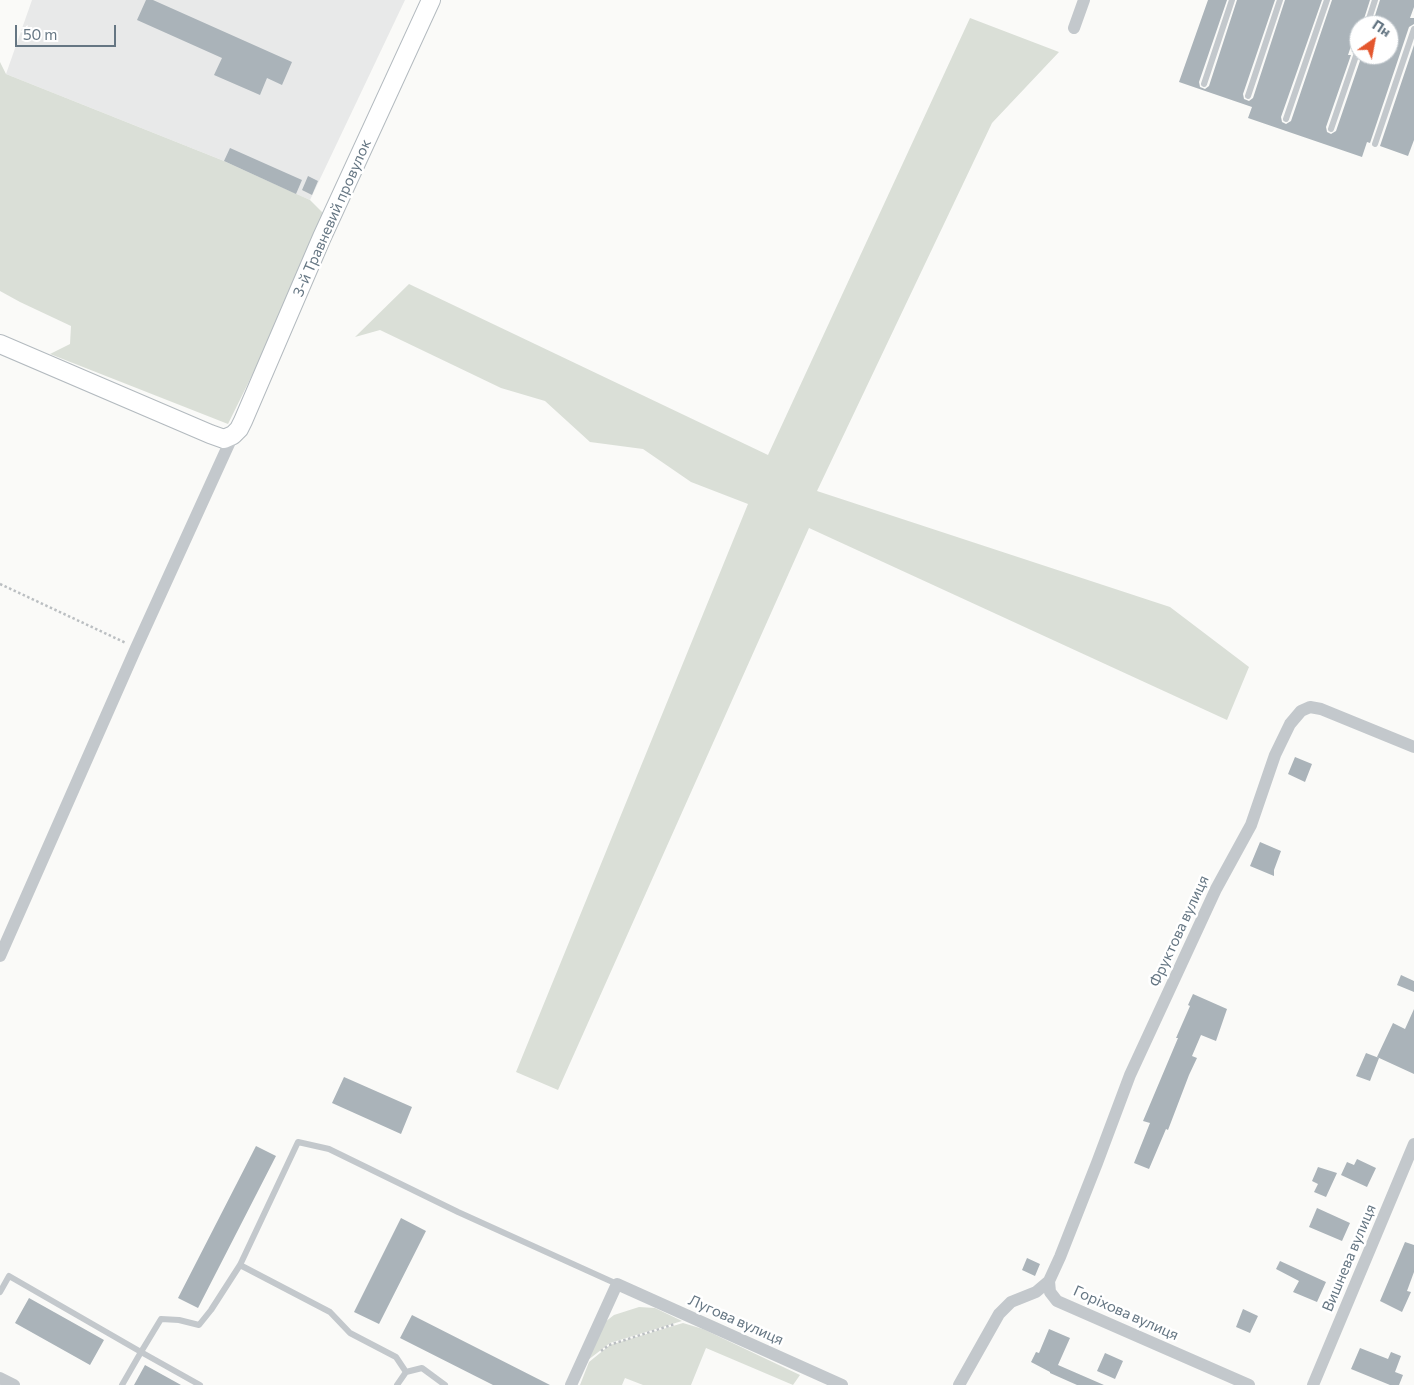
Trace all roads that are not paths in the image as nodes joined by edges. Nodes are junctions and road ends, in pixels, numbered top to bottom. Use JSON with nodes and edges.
{"nodes":[{"id":1,"x":431,"y":0,"type":"edge"},
{"id":2,"x":1084,"y":0,"type":"edge"},
{"id":3,"x":1232,"y":0,"type":"edge"},
{"id":4,"x":1280,"y":0,"type":"edge"},
{"id":5,"x":1327,"y":0,"type":"edge"},
{"id":6,"x":1375,"y":0,"type":"edge"},
{"id":7,"x":1370,"y":15,"type":"edge"},
{"id":8,"x":1074,"y":28,"type":"dead end"},
{"id":9,"x":1414,"y":29,"type":"edge"},
{"id":10,"x":1353,"y":65,"type":"edge"},
{"id":11,"x":1204,"y":84,"type":"dead end"},
{"id":12,"x":1248,"y":96,"type":"dead end"},
{"id":13,"x":1286,"y":118,"type":"dead end"},
{"id":14,"x":1331,"y":129,"type":"dead end"},
{"id":15,"x":1375,"y":144,"type":"dead end"},
{"id":16,"x":0,"y":344,"type":"edge"},
{"id":17,"x":233,"y":435,"type":"junction"},
{"id":18,"x":1414,"y":748,"type":"edge"},
{"id":19,"x":0,"y":956,"type":"edge"},
{"id":20,"x":1414,"y":1144,"type":"edge"},
{"id":21,"x":240,"y":1265,"type":"junction"},
{"id":22,"x":1049,"y":1281,"type":"junction"},
{"id":23,"x":617,"y":1284,"type":"junction"},
{"id":24,"x":0,"y":1292,"type":"edge"},
{"id":25,"x":141,"y":1352,"type":"junction"},
{"id":26,"x":406,"y":1372,"type":"junction"},
{"id":27,"x":0,"y":1378,"type":"edge"},
{"id":28,"x":14,"y":1385,"type":"edge"},
{"id":29,"x":122,"y":1385,"type":"edge"},
{"id":30,"x":200,"y":1385,"type":"edge"},
{"id":31,"x":397,"y":1385,"type":"edge"},
{"id":32,"x":445,"y":1385,"type":"edge"},
{"id":33,"x":571,"y":1385,"type":"edge"},
{"id":34,"x":842,"y":1385,"type":"edge"},
{"id":35,"x":959,"y":1385,"type":"edge"},
{"id":36,"x":1249,"y":1385,"type":"edge"},
{"id":37,"x":1313,"y":1385,"type":"edge"}],
"edges":[{"from":1,"to":17,"type":"main road","name":"3-й Травневий провулок"},
{"from":2,"to":8,"type":"street"},
{"from":3,"to":11,"type":"lane"},
{"from":4,"to":12,"type":"lane"},
{"from":5,"to":13,"type":"lane"},
{"from":6,"to":7,"type":"lane"},
{"from":9,"to":15,"type":"lane"},
{"from":10,"to":14,"type":"lane"},
{"from":16,"to":17,"type":"main road"},
{"from":17,"to":19,"type":"street"},
{"from":18,"to":22,"type":"street","name":"Фруктова вулиця"},
{"from":20,"to":37,"type":"street","name":"Вишнева вулиця"},
{"from":21,"to":23,"type":"lane"},
{"from":21,"to":25,"type":"lane"},
{"from":21,"to":26,"type":"lane"},
{"from":22,"to":35,"type":"street"},
{"from":22,"to":36,"type":"street","name":"Горіхова вулиця"},
{"from":23,"to":33,"type":"street"},
{"from":23,"to":34,"type":"street","name":"Лугова вулиця"},
{"from":24,"to":25,"type":"lane"},
{"from":25,"to":29,"type":"lane"},
{"from":25,"to":30,"type":"lane"},
{"from":26,"to":31,"type":"lane"},
{"from":26,"to":32,"type":"lane"},
{"from":27,"to":28,"type":"street"}]}
